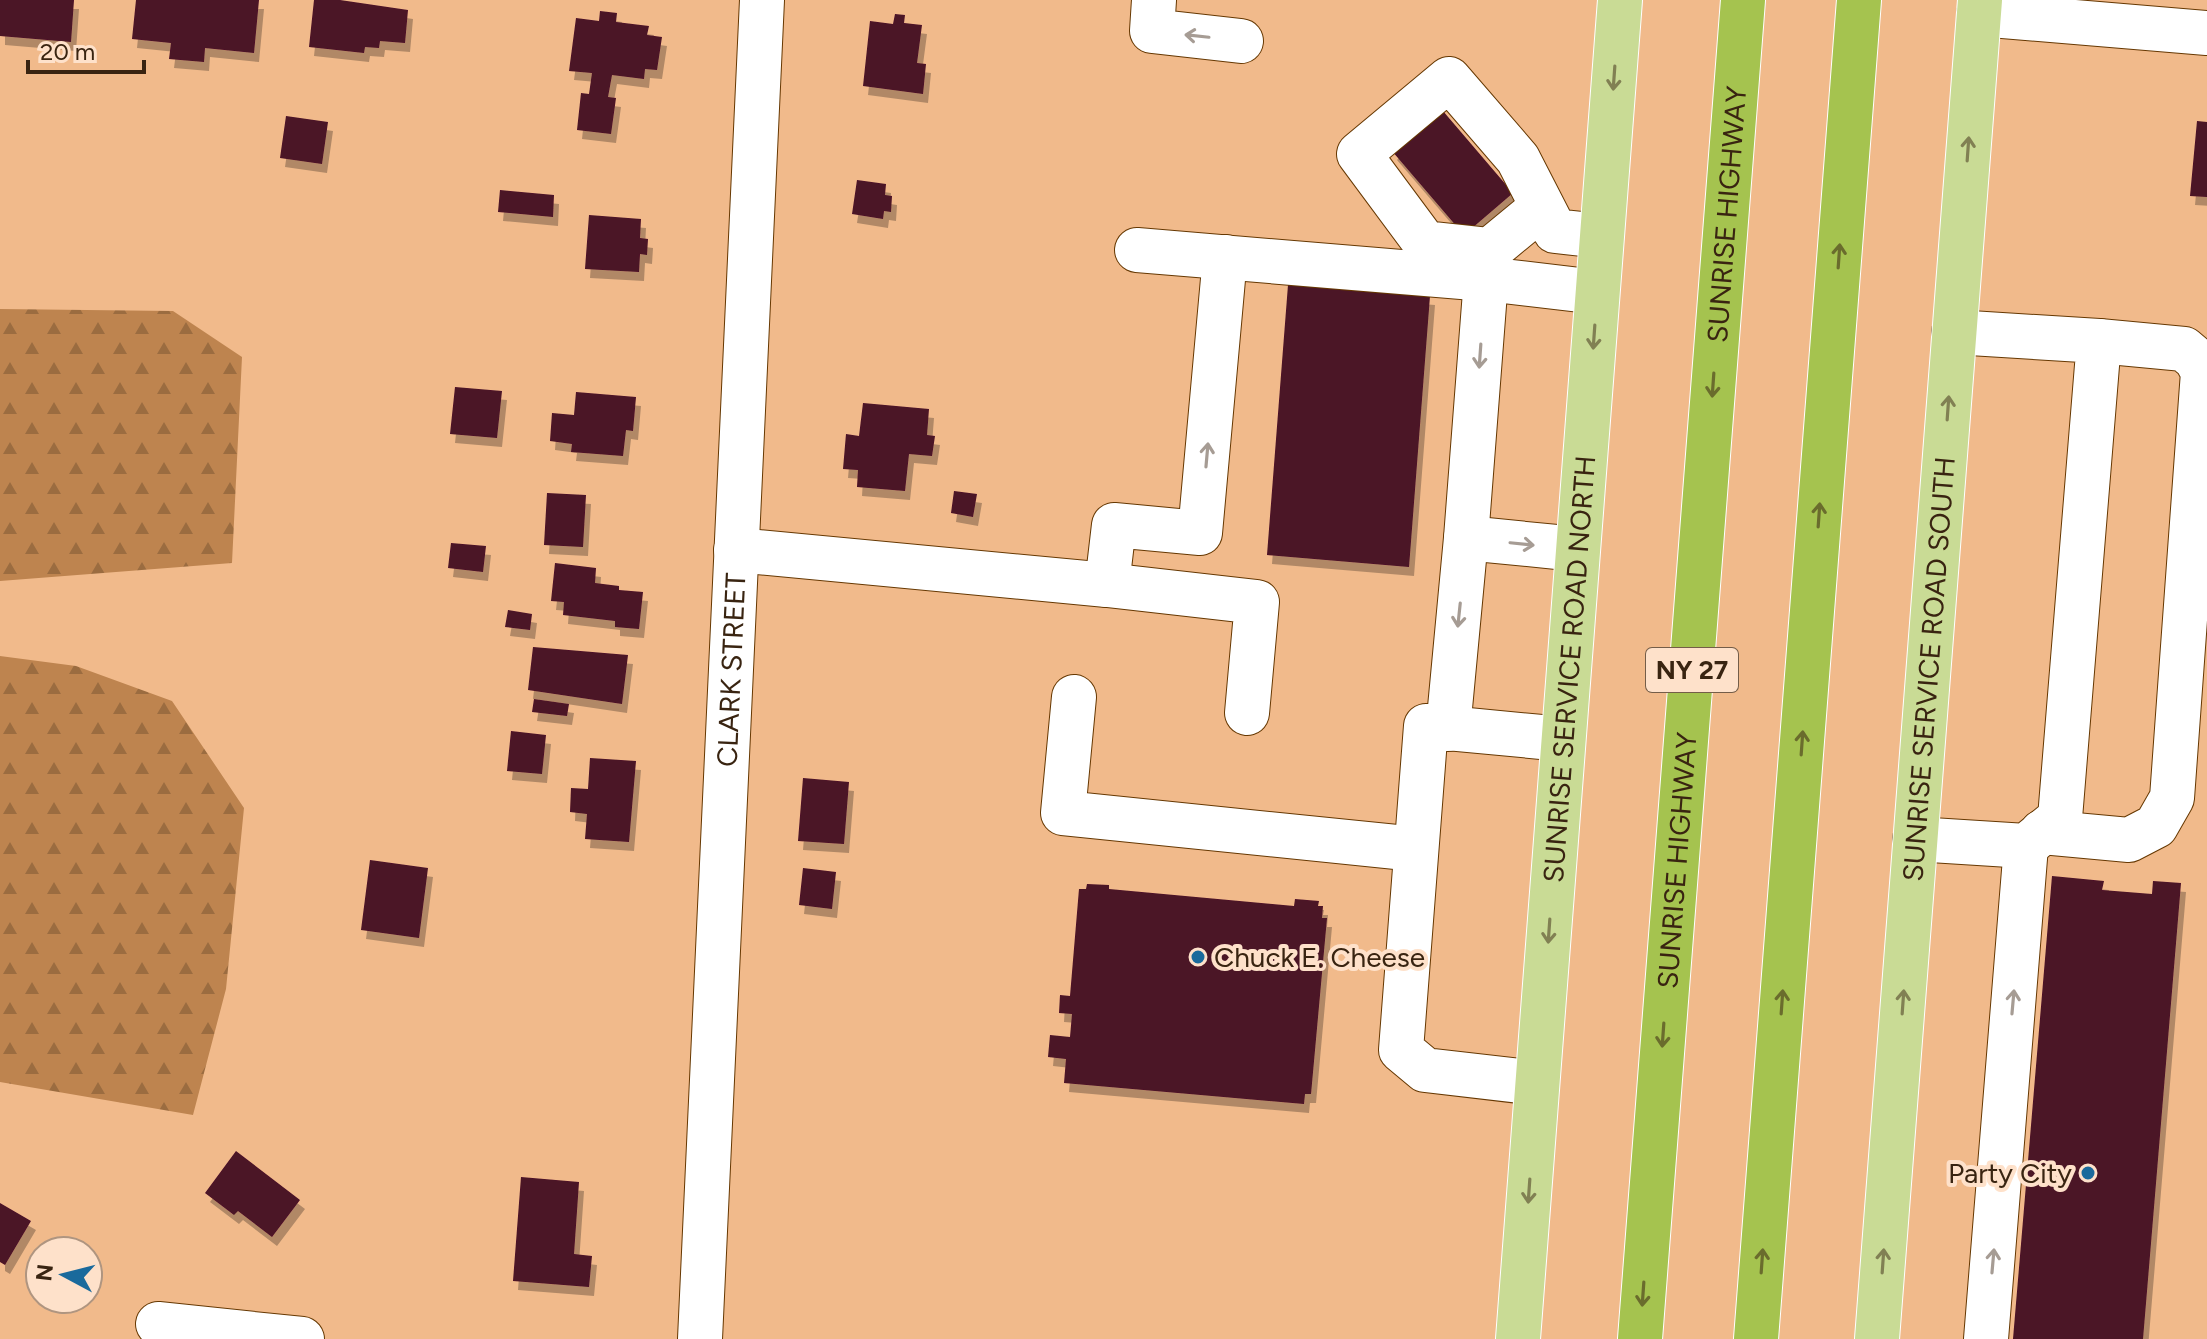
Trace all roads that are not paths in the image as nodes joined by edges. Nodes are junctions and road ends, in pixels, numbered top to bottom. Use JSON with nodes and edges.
{"nodes":[{"id":1,"x":762,"y":0,"type":"edge"},
{"id":2,"x":1620,"y":0,"type":"edge"},
{"id":3,"x":1743,"y":0,"type":"edge"},
{"id":4,"x":1859,"y":0,"type":"edge"},
{"id":5,"x":1979,"y":7,"type":"edge"},
{"id":6,"x":1153,"y":16,"type":"edge"},
{"id":7,"x":2207,"y":33,"type":"edge"},
{"id":8,"x":1241,"y":41,"type":"dead end"},
{"id":9,"x":1542,"y":207,"type":"dead end"},
{"id":10,"x":1601,"y":236,"type":"junction"},
{"id":11,"x":1137,"y":250,"type":"dead end"},
{"id":12,"x":1225,"y":257,"type":"junction"},
{"id":13,"x":1486,"y":279,"type":"junction"},
{"id":14,"x":1597,"y":292,"type":"junction"},
{"id":15,"x":1954,"y":332,"type":"junction"},
{"id":16,"x":2099,"y":341,"type":"junction"},
{"id":17,"x":1466,"y":538,"type":"junction"},
{"id":18,"x":1577,"y":549,"type":"junction"},
{"id":19,"x":736,"y":550,"type":"junction"},
{"id":20,"x":1107,"y":585,"type":"junction"},
{"id":21,"x":1074,"y":697,"type":"dead end"},
{"id":22,"x":1247,"y":713,"type":"dead end"},
{"id":23,"x":1448,"y":729,"type":"junction"},
{"id":24,"x":1563,"y":739,"type":"junction"},
{"id":25,"x":1915,"y":839,"type":"junction"},
{"id":26,"x":2034,"y":839,"type":"junction"},
{"id":27,"x":1416,"y":849,"type":"junction"},
{"id":28,"x":1537,"y":1083,"type":"junction"},
{"id":29,"x":158,"y":1324,"type":"dead end"},
{"id":30,"x":302,"y":1339,"type":"edge"},
{"id":31,"x":700,"y":1339,"type":"edge"},
{"id":32,"x":1518,"y":1339,"type":"edge"},
{"id":33,"x":1640,"y":1339,"type":"edge"},
{"id":34,"x":1756,"y":1339,"type":"edge"},
{"id":35,"x":1877,"y":1339,"type":"edge"},
{"id":36,"x":1986,"y":1339,"type":"edge"}],
"edges":[{"from":1,"to":19,"type":"street","name":"CLARK STREET"},
{"from":2,"to":10,"type":"main road","name":"SUNRISE SERVICE ROAD NORTH","one_way":true},
{"from":3,"to":33,"type":"highway","name":"SUNRISE HIGHWAY","number":"NY 27","one_way":true},
{"from":34,"to":4,"type":"highway","one_way":true},
{"from":5,"to":7,"type":"street"},
{"from":15,"to":5,"type":"main road","name":"SUNRISE SERVICE ROAD SOUTH","one_way":true},
{"from":8,"to":6,"type":"street","one_way":true},
{"from":9,"to":10,"type":"street"},
{"from":10,"to":14,"type":"main road","name":"SUNRISE SERVICE ROAD NORTH"},
{"from":11,"to":12,"type":"street"},
{"from":12,"to":13,"type":"street"},
{"from":20,"to":12,"type":"street","one_way":true},
{"from":13,"to":14,"type":"street"},
{"from":13,"to":17,"type":"street","one_way":true},
{"from":14,"to":18,"type":"main road","name":"SUNRISE SERVICE ROAD NORTH","one_way":true},
{"from":15,"to":16,"type":"street"},
{"from":25,"to":15,"type":"main road","name":"SUNRISE SERVICE ROAD SOUTH","one_way":true},
{"from":16,"to":26,"type":"street"},
{"from":16,"to":26,"type":"street"},
{"from":17,"to":18,"type":"street","one_way":true},
{"from":17,"to":23,"type":"street","one_way":true},
{"from":18,"to":24,"type":"main road","name":"SUNRISE SERVICE ROAD NORTH"},
{"from":19,"to":20,"type":"street"},
{"from":19,"to":31,"type":"street","name":"CLARK STREET"},
{"from":20,"to":22,"type":"street"},
{"from":21,"to":27,"type":"street"},
{"from":23,"to":24,"type":"street"},
{"from":23,"to":27,"type":"street"},
{"from":24,"to":28,"type":"main road","name":"SUNRISE SERVICE ROAD NORTH","one_way":true},
{"from":25,"to":26,"type":"street"},
{"from":35,"to":25,"type":"main road","name":"SUNRISE SERVICE ROAD SOUTH","one_way":true},
{"from":36,"to":26,"type":"street","one_way":true},
{"from":27,"to":28,"type":"street"},
{"from":28,"to":32,"type":"main road","name":"SUNRISE SERVICE ROAD NORTH","one_way":true},
{"from":29,"to":30,"type":"street"}]}
